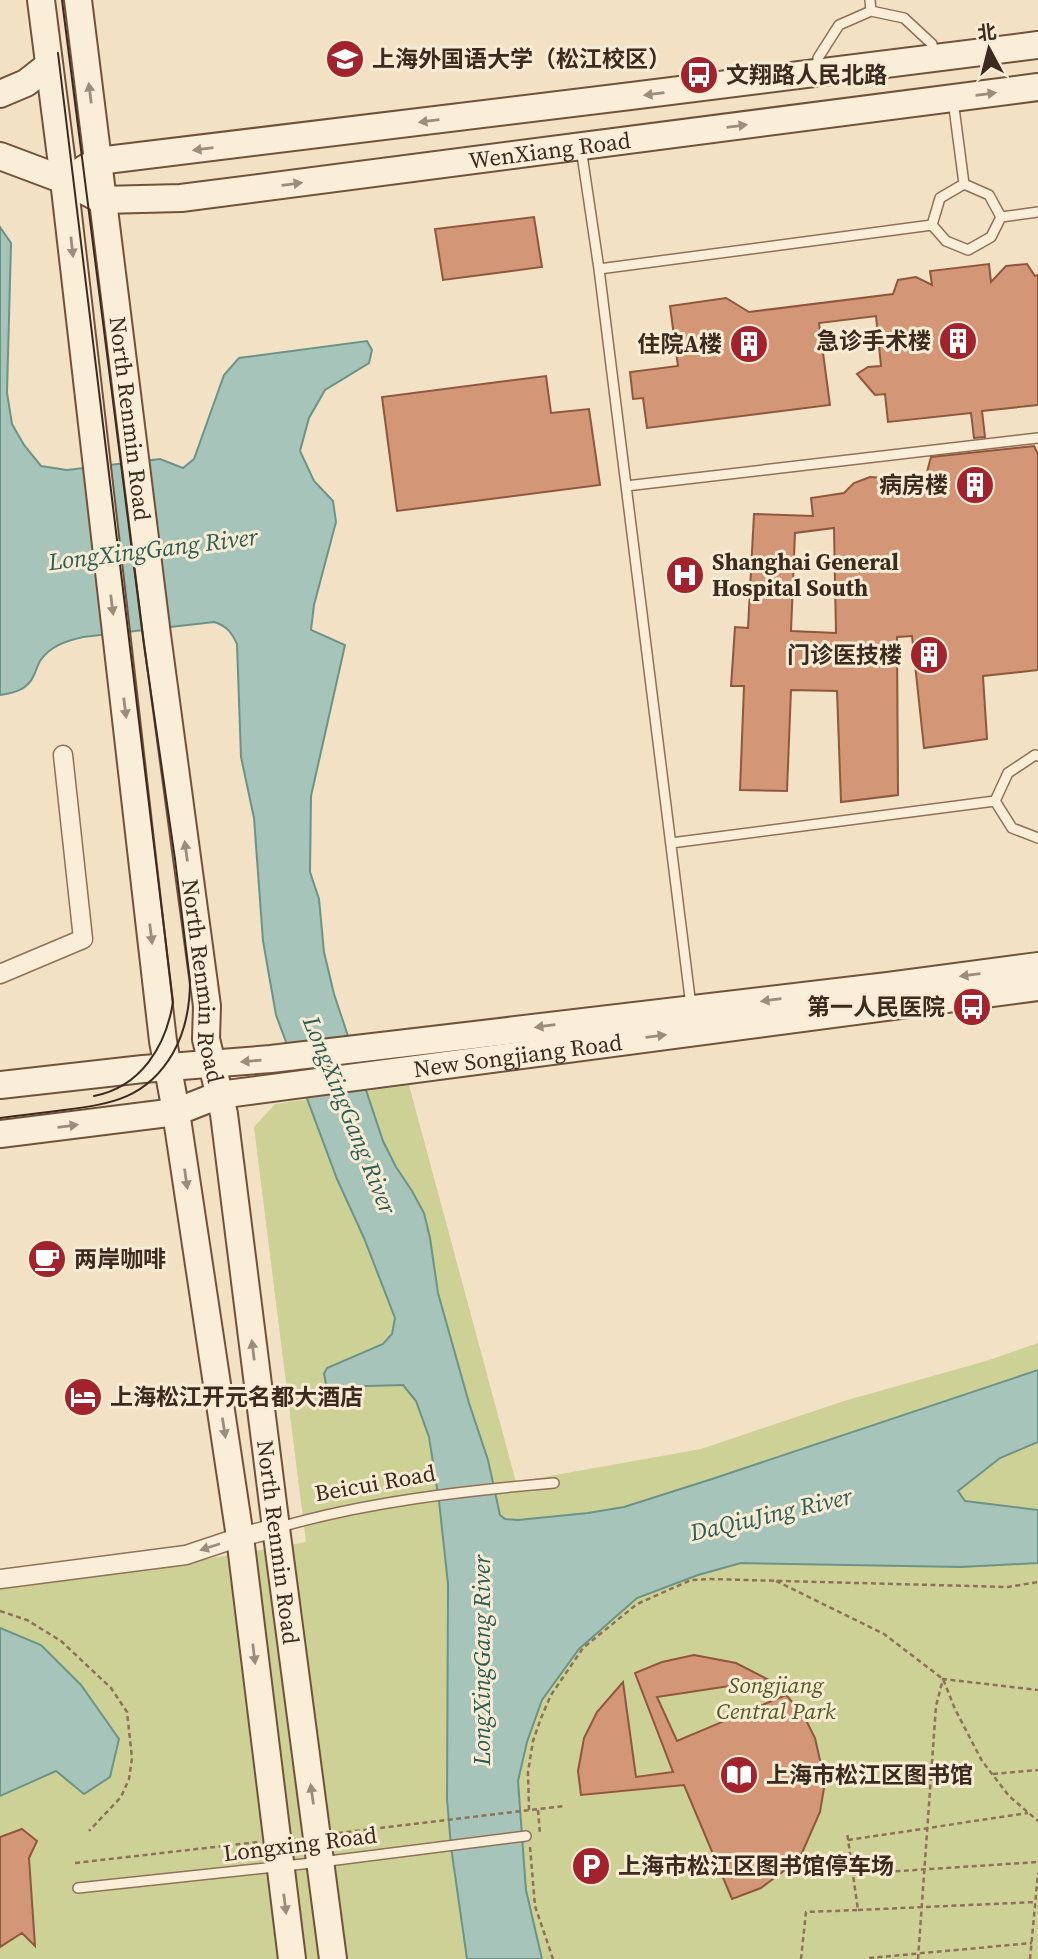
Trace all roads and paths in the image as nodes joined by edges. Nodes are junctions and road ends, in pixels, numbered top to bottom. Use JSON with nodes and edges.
{"nodes":[{"id":1,"x":41,"y":0,"type":"edge"},
{"id":2,"x":78,"y":0,"type":"edge"},
{"id":3,"x":870,"y":0,"type":"edge"},
{"id":4,"x":871,"y":10,"type":"junction"},
{"id":5,"x":1038,"y":45,"type":"edge"},
{"id":6,"x":934,"y":58,"type":"junction"},
{"id":7,"x":49,"y":65,"type":"junction"},
{"id":8,"x":818,"y":72,"type":"junction"},
{"id":9,"x":1038,"y":87,"type":"edge"},
{"id":10,"x":0,"y":94,"type":"edge"},
{"id":11,"x":953,"y":98,"type":"junction"},
{"id":12,"x":581,"y":146,"type":"junction"},
{"id":13,"x":0,"y":156,"type":"edge"},
{"id":14,"x":98,"y":161,"type":"junction"},
{"id":15,"x":64,"y":180,"type":"junction"},
{"id":16,"x":964,"y":184,"type":"junction"},
{"id":17,"x":102,"y":200,"type":"junction"},
{"id":18,"x":1038,"y":212,"type":"edge"},
{"id":19,"x":1001,"y":217,"type":"junction"},
{"id":20,"x":932,"y":225,"type":"junction"},
{"id":21,"x":599,"y":269,"type":"junction"},
{"id":22,"x":1038,"y":438,"type":"edge"},
{"id":23,"x":626,"y":486,"type":"junction"},
{"id":24,"x":63,"y":755,"type":"dead end"},
{"id":25,"x":1038,"y":756,"type":"edge"},
{"id":26,"x":995,"y":801,"type":"junction"},
{"id":27,"x":1038,"y":838,"type":"edge"},
{"id":28,"x":671,"y":843,"type":"junction"},
{"id":29,"x":1038,"y":966,"type":"edge"},
{"id":30,"x":0,"y":974,"type":"edge"},
{"id":31,"x":1038,"y":987,"type":"edge"},
{"id":32,"x":692,"y":1009,"type":"junction"},
{"id":33,"x":212,"y":1064,"type":"junction"},
{"id":34,"x":168,"y":1067,"type":"junction"},
{"id":35,"x":0,"y":1085,"type":"edge"},
{"id":36,"x":219,"y":1095,"type":"junction"},
{"id":37,"x":176,"y":1112,"type":"junction"},
{"id":38,"x":0,"y":1135,"type":"edge"},
{"id":39,"x":554,"y":1482,"type":"dead end"},
{"id":40,"x":276,"y":1528,"type":"junction"},
{"id":41,"x":240,"y":1537,"type":"junction"},
{"id":42,"x":0,"y":1579,"type":"edge"},
{"id":43,"x":774,"y":1581,"type":"junction"},
{"id":44,"x":1038,"y":1582,"type":"edge"},
{"id":45,"x":0,"y":1611,"type":"edge"},
{"id":46,"x":943,"y":1679,"type":"junction"},
{"id":47,"x":1038,"y":1689,"type":"edge"},
{"id":48,"x":1038,"y":1770,"type":"edge"},
{"id":49,"x":992,"y":1774,"type":"junction"},
{"id":50,"x":564,"y":1805,"type":"dead end"},
{"id":51,"x":538,"y":1809,"type":"junction"},
{"id":52,"x":529,"y":1810,"type":"junction"},
{"id":53,"x":1030,"y":1813,"type":"junction"},
{"id":54,"x":446,"y":1819,"type":"dead end"},
{"id":55,"x":1038,"y":1821,"type":"edge"},
{"id":56,"x":928,"y":1828,"type":"junction"},
{"id":57,"x":89,"y":1831,"type":"dead end"},
{"id":58,"x":847,"y":1832,"type":"dead end"},
{"id":59,"x":540,"y":1834,"type":"dead end"},
{"id":60,"x":526,"y":1836,"type":"dead end"},
{"id":61,"x":848,"y":1840,"type":"junction"},
{"id":62,"x":531,"y":1847,"type":"dead end"},
{"id":63,"x":321,"y":1862,"type":"junction"},
{"id":64,"x":1038,"y":1862,"type":"edge"},
{"id":65,"x":280,"y":1866,"type":"junction"},
{"id":66,"x":924,"y":1869,"type":"junction"},
{"id":67,"x":1038,"y":1873,"type":"edge"},
{"id":68,"x":853,"y":1874,"type":"junction"},
{"id":69,"x":78,"y":1888,"type":"dead end"},
{"id":70,"x":1035,"y":1902,"type":"junction"},
{"id":71,"x":922,"y":1907,"type":"junction"},
{"id":72,"x":858,"y":1910,"type":"junction"},
{"id":73,"x":1032,"y":1943,"type":"junction"},
{"id":74,"x":919,"y":1953,"type":"junction"},
{"id":75,"x":869,"y":1958,"type":"edge"},
{"id":76,"x":292,"y":1959,"type":"edge"},
{"id":77,"x":333,"y":1959,"type":"edge"},
{"id":78,"x":553,"y":1959,"type":"edge"},
{"id":79,"x":801,"y":1959,"type":"edge"},
{"id":80,"x":918,"y":1959,"type":"edge"},
{"id":81,"x":1030,"y":1959,"type":"edge"}],
"edges":[{"from":1,"to":7,"type":"main road","name":"North Renmin Road"},
{"from":14,"to":2,"type":"main road","name":"North Renmin Road","one_way":true},
{"from":3,"to":4,"type":"lane"},
{"from":4,"to":6,"type":"lane"},
{"from":4,"to":8,"type":"lane"},
{"from":5,"to":6,"type":"main road","name":"WenXiang Road"},
{"from":6,"to":8,"type":"main road","name":"WenXiang Road"},
{"from":7,"to":10,"type":"main road"},
{"from":7,"to":15,"type":"main road","name":"North Renmin Road"},
{"from":8,"to":14,"type":"main road","name":"WenXiang Road","one_way":true},
{"from":11,"to":9,"type":"main road","name":"WenXiang Road","one_way":true},
{"from":12,"to":11,"type":"main road","name":"WenXiang Road","one_way":true},
{"from":11,"to":16,"type":"lane"},
{"from":17,"to":12,"type":"main road","name":"WenXiang Road","one_way":true},
{"from":12,"to":21,"type":"lane"},
{"from":13,"to":15,"type":"main road","name":"WenXiang Road"},
{"from":14,"to":15,"type":"main road","name":"WenXiang Road"},
{"from":14,"to":17,"type":"main road","name":"North Renmin Road"},
{"from":15,"to":17,"type":"main road","name":"WenXiang Road"},
{"from":15,"to":34,"type":"main road","name":"North Renmin Road","one_way":true},
{"from":16,"to":19,"type":"lane"},
{"from":16,"to":20,"type":"lane"},
{"from":33,"to":17,"type":"main road","name":"North Renmin Road","one_way":true},
{"from":18,"to":19,"type":"lane"},
{"from":19,"to":20,"type":"lane"},
{"from":20,"to":21,"type":"lane"},
{"from":21,"to":23,"type":"lane"},
{"from":22,"to":23,"type":"lane"},
{"from":23,"to":28,"type":"lane"},
{"from":24,"to":30,"type":"street"},
{"from":25,"to":26,"type":"lane"},
{"from":26,"to":27,"type":"lane"},
{"from":26,"to":28,"type":"lane"},
{"from":28,"to":32,"type":"lane"},
{"from":29,"to":32,"type":"main road","name":"New Songjiang Road","one_way":true},
{"from":36,"to":31,"type":"main road","name":"New Songjiang Road","one_way":true},
{"from":32,"to":33,"type":"main road","name":"New Songjiang Road","one_way":true},
{"from":33,"to":34,"type":"main road","name":"New Songjiang Road"},
{"from":33,"to":36,"type":"main road","name":"North Renmin Road"},
{"from":34,"to":35,"type":"main road","name":"New Songjiang Road"},
{"from":34,"to":37,"type":"main road","name":"North Renmin Road"},
{"from":36,"to":37,"type":"main road","name":"New Songjiang Road"},
{"from":40,"to":36,"type":"main road","name":"North Renmin Road","one_way":true},
{"from":38,"to":37,"type":"main road","name":"New Songjiang Road","one_way":true},
{"from":37,"to":41,"type":"main road","name":"North Renmin Road","one_way":true},
{"from":39,"to":40,"type":"lane","name":"Beicui Road"},
{"from":40,"to":41,"type":"street","name":"Beicui Road"},
{"from":63,"to":40,"type":"main road","name":"North Renmin Road","one_way":true},
{"from":41,"to":42,"type":"street","name":"Beicui Road","one_way":true},
{"from":41,"to":65,"type":"main road","name":"North Renmin Road","one_way":true},
{"from":43,"to":44,"type":"path"},
{"from":43,"to":46,"type":"path"},
{"from":43,"to":52,"type":"path"},
{"from":45,"to":57,"type":"path"},
{"from":46,"to":47,"type":"path"},
{"from":46,"to":49,"type":"path"},
{"from":46,"to":56,"type":"path"},
{"from":48,"to":49,"type":"path"},
{"from":49,"to":53,"type":"path"},
{"from":50,"to":51,"type":"path"},
{"from":51,"to":52,"type":"path"},
{"from":51,"to":59,"type":"path"},
{"from":52,"to":54,"type":"path"},
{"from":53,"to":55,"type":"path"},
{"from":53,"to":56,"type":"path"},
{"from":56,"to":61,"type":"path"},
{"from":56,"to":66,"type":"path"},
{"from":58,"to":61,"type":"path"},
{"from":60,"to":63,"type":"lane","name":"Longxing Road"},
{"from":61,"to":68,"type":"path"},
{"from":62,"to":78,"type":"path"},
{"from":63,"to":65,"type":"lane","name":"Longxing Road"},
{"from":63,"to":77,"type":"main road","name":"North Renmin Road"},
{"from":64,"to":66,"type":"path"},
{"from":65,"to":69,"type":"lane","name":"Longxing Road"},
{"from":65,"to":76,"type":"main road","name":"North Renmin Road","one_way":true},
{"from":66,"to":68,"type":"path"},
{"from":66,"to":71,"type":"path"},
{"from":67,"to":70,"type":"path"},
{"from":68,"to":72,"type":"path"},
{"from":70,"to":71,"type":"path"},
{"from":70,"to":73,"type":"path"},
{"from":71,"to":72,"type":"path"},
{"from":71,"to":74,"type":"path"},
{"from":72,"to":79,"type":"path"},
{"from":73,"to":74,"type":"path"},
{"from":73,"to":81,"type":"path"},
{"from":74,"to":75,"type":"path"},
{"from":74,"to":80,"type":"path"}]}
